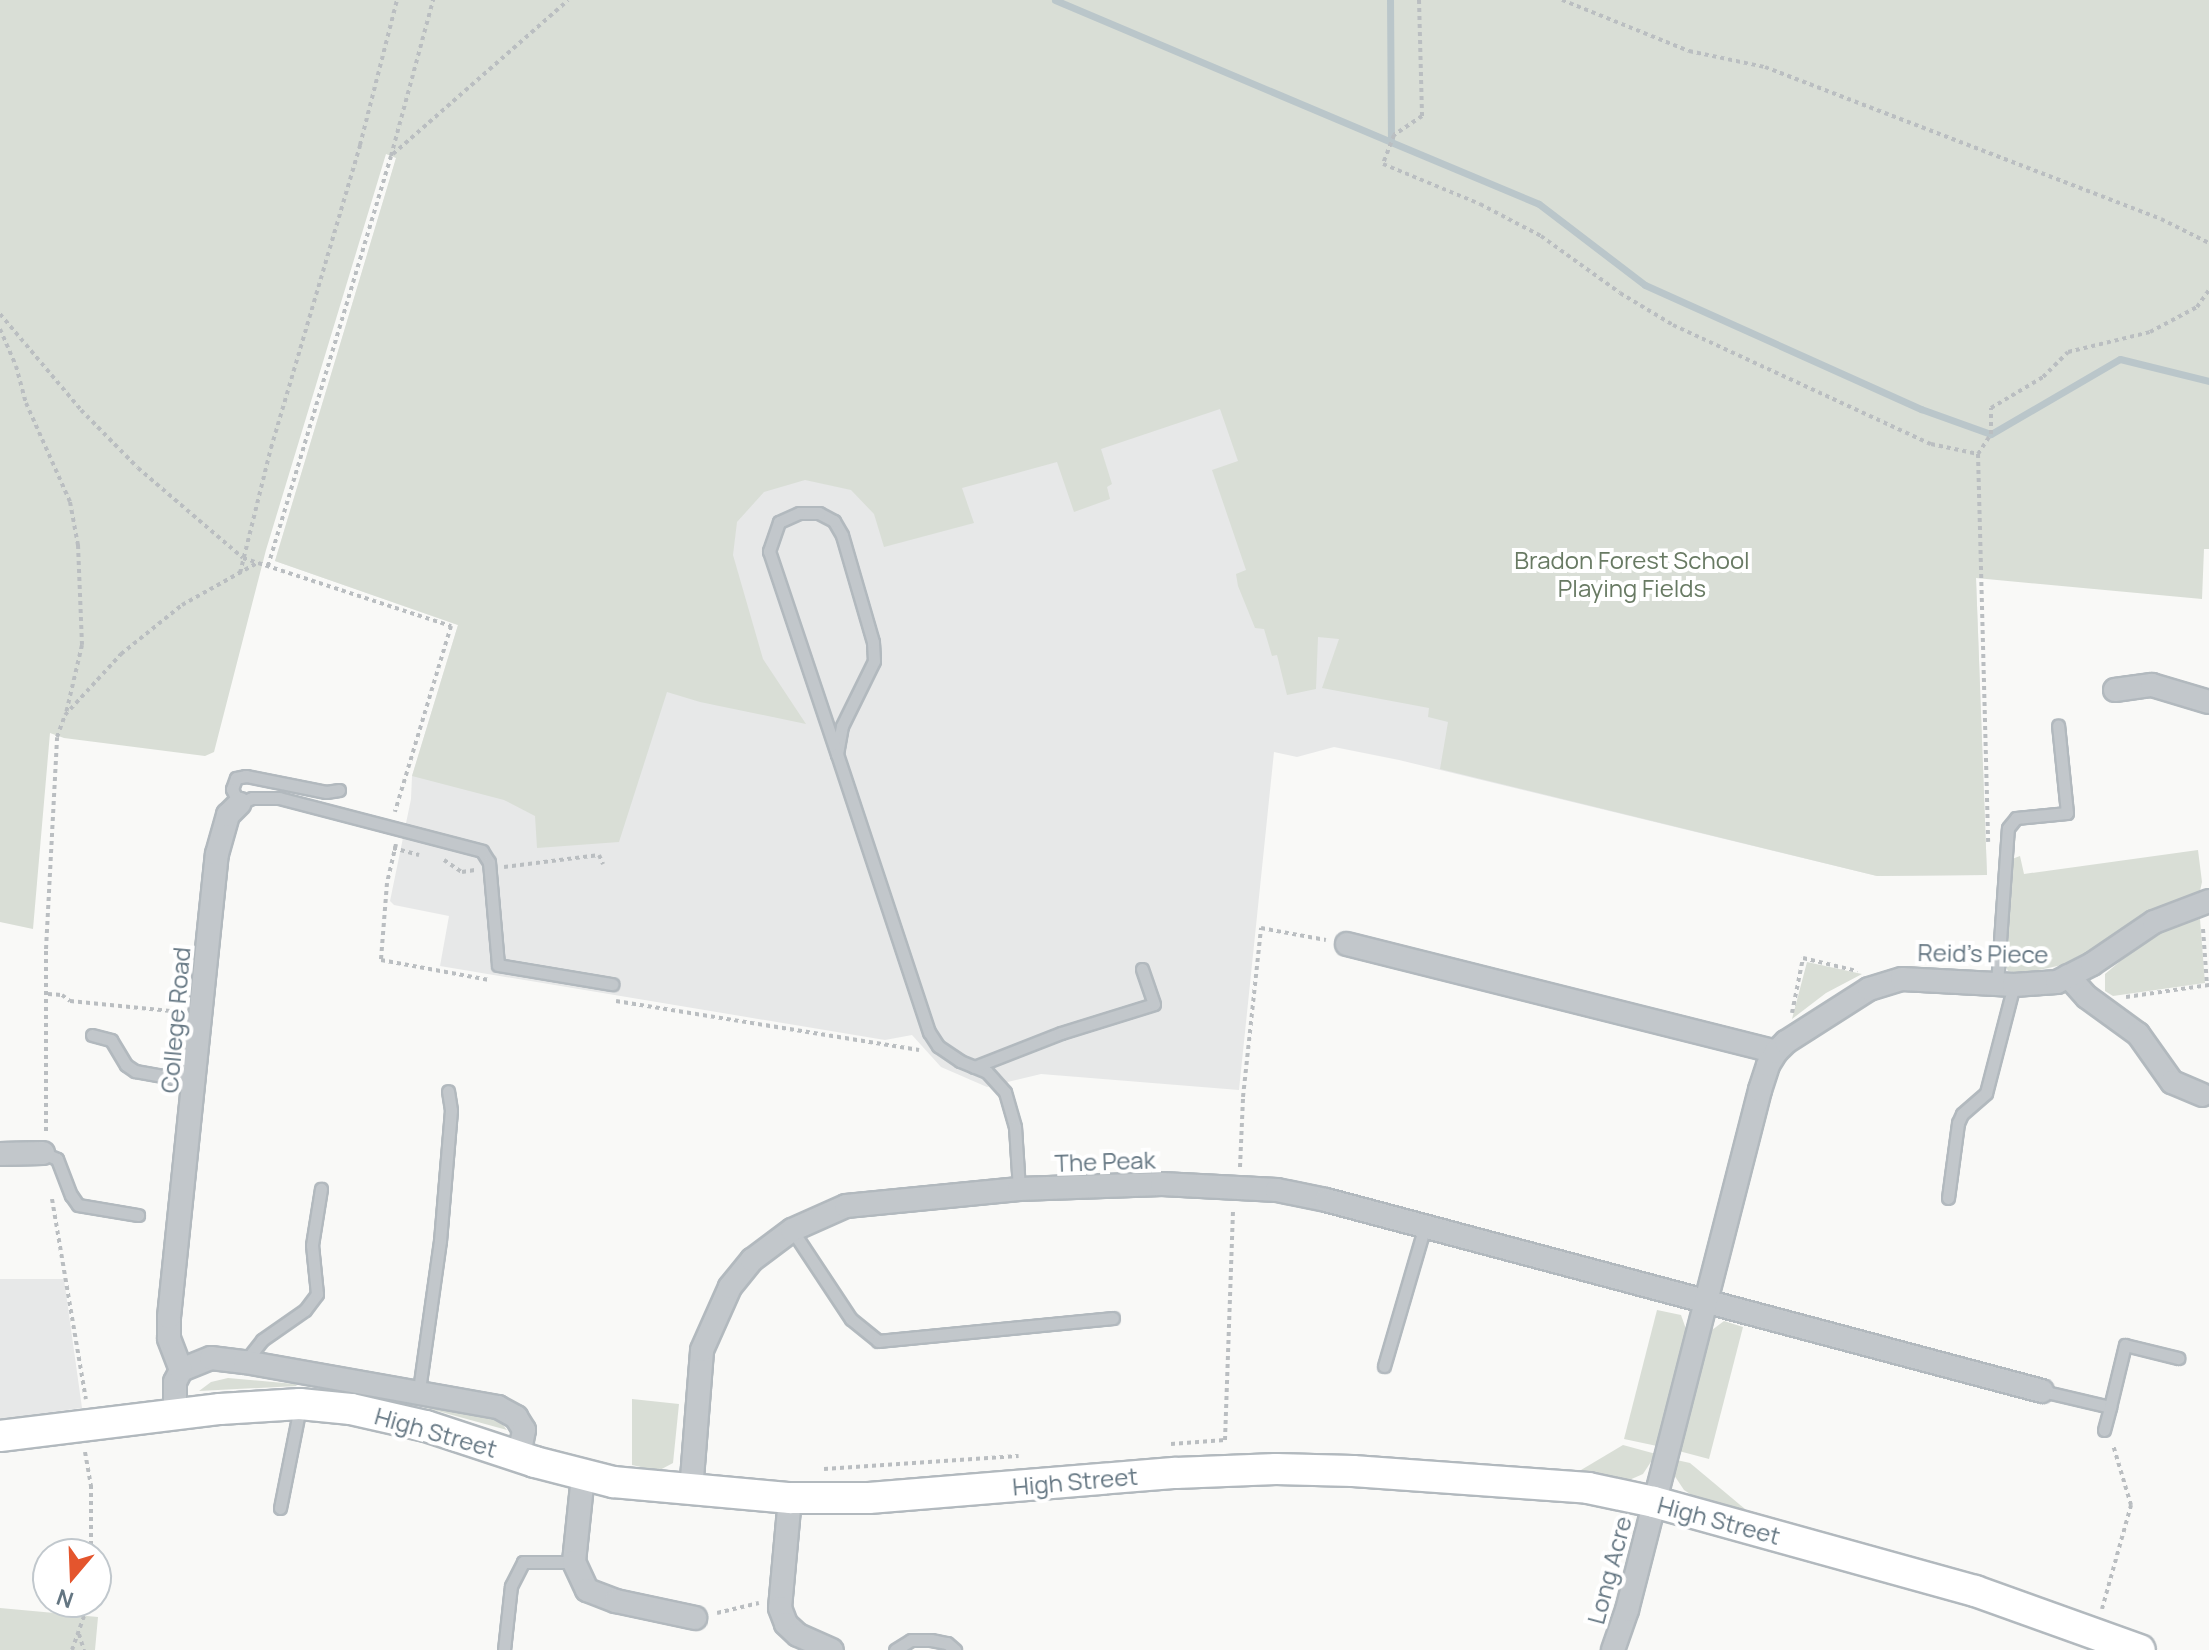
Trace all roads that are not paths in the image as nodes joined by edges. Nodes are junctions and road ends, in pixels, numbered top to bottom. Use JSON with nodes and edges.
{"nodes":[{"id":1,"x":2115,"y":690,"type":"dead end"},
{"id":2,"x":2209,"y":702,"type":"edge"},
{"id":3,"x":2058,"y":725,"type":"dead end"},
{"id":4,"x":837,"y":754,"type":"junction"},
{"id":5,"x":339,"y":790,"type":"dead end"},
{"id":6,"x":239,"y":804,"type":"junction"},
{"id":7,"x":2205,"y":902,"type":"edge"},
{"id":8,"x":1347,"y":944,"type":"road end"},
{"id":9,"x":1142,"y":969,"type":"dead end"},
{"id":10,"x":2068,"y":976,"type":"junction"},
{"id":11,"x":612,"y":984,"type":"dead end"},
{"id":12,"x":2005,"y":985,"type":"junction"},
{"id":13,"x":92,"y":1035,"type":"dead end"},
{"id":14,"x":1781,"y":1047,"type":"junction"},
{"id":15,"x":974,"y":1067,"type":"junction"},
{"id":16,"x":196,"y":1082,"type":"junction"},
{"id":17,"x":448,"y":1091,"type":"dead end"},
{"id":18,"x":2202,"y":1095,"type":"dead end"},
{"id":19,"x":43,"y":1153,"type":"joint"},
{"id":20,"x":0,"y":1154,"type":"edge"},
{"id":21,"x":321,"y":1189,"type":"dead end"},
{"id":22,"x":1019,"y":1189,"type":"junction"},
{"id":23,"x":1948,"y":1198,"type":"dead end"},
{"id":24,"x":138,"y":1215,"type":"dead end"},
{"id":25,"x":1425,"y":1226,"type":"junction"},
{"id":26,"x":792,"y":1230,"type":"junction"},
{"id":27,"x":1707,"y":1301,"type":"junction"},
{"id":28,"x":1113,"y":1318,"type":"dead end"},
{"id":29,"x":2178,"y":1358,"type":"dead end"},
{"id":30,"x":245,"y":1362,"type":"junction"},
{"id":31,"x":1384,"y":1366,"type":"dead end"},
{"id":32,"x":181,"y":1370,"type":"junction"},
{"id":33,"x":419,"y":1390,"type":"junction"},
{"id":34,"x":2042,"y":1391,"type":"joint"},
{"id":35,"x":300,"y":1404,"type":"junction"},
{"id":36,"x":2110,"y":1407,"type":"junction"},
{"id":37,"x":175,"y":1414,"type":"junction"},
{"id":38,"x":2104,"y":1430,"type":"dead end"},
{"id":39,"x":0,"y":1436,"type":"edge"},
{"id":40,"x":519,"y":1456,"type":"junction"},
{"id":41,"x":583,"y":1476,"type":"junction"},
{"id":42,"x":691,"y":1491,"type":"junction"},
{"id":43,"x":790,"y":1498,"type":"junction"},
{"id":44,"x":1654,"y":1502,"type":"junction"},
{"id":45,"x":280,"y":1508,"type":"dead end"},
{"id":46,"x":574,"y":1562,"type":"junction"},
{"id":47,"x":695,"y":1618,"type":"road end"},
{"id":48,"x":504,"y":1650,"type":"edge"},
{"id":49,"x":832,"y":1650,"type":"edge"},
{"id":50,"x":895,"y":1650,"type":"edge"},
{"id":51,"x":955,"y":1650,"type":"edge"},
{"id":52,"x":1613,"y":1650,"type":"edge"},
{"id":53,"x":2140,"y":1650,"type":"edge"}],
"edges":[{"from":1,"to":2,"type":"street"},
{"from":3,"to":12,"type":"lane"},
{"from":4,"to":4,"type":"lane"},
{"from":4,"to":15,"type":"lane"},
{"from":5,"to":6,"type":"lane"},
{"from":6,"to":11,"type":"lane"},
{"from":6,"to":16,"type":"street","name":"College Road"},
{"from":7,"to":10,"type":"street","name":"Reid's Piece"},
{"from":8,"to":14,"type":"street"},
{"from":9,"to":15,"type":"lane"},
{"from":10,"to":12,"type":"street","name":"Reid's Piece"},
{"from":10,"to":18,"type":"street"},
{"from":12,"to":14,"type":"street","name":"Reid's Piece"},
{"from":12,"to":23,"type":"lane"},
{"from":13,"to":16,"type":"lane"},
{"from":14,"to":27,"type":"street"},
{"from":15,"to":22,"type":"lane"},
{"from":16,"to":32,"type":"street","name":"College Road"},
{"from":17,"to":33,"type":"lane"},
{"from":19,"to":20,"type":"street"},
{"from":19,"to":24,"type":"lane"},
{"from":21,"to":30,"type":"lane"},
{"from":22,"to":25,"type":"street","name":"The Peak"},
{"from":22,"to":26,"type":"street","name":"The Peak"},
{"from":25,"to":27,"type":"street","name":"The Peak"},
{"from":25,"to":31,"type":"lane"},
{"from":26,"to":28,"type":"lane"},
{"from":26,"to":42,"type":"street","name":"The Peak"},
{"from":27,"to":34,"type":"street"},
{"from":27,"to":44,"type":"street"},
{"from":29,"to":36,"type":"lane"},
{"from":30,"to":32,"type":"street"},
{"from":30,"to":33,"type":"street"},
{"from":32,"to":37,"type":"street","name":"College Road"},
{"from":33,"to":40,"type":"street"},
{"from":34,"to":36,"type":"lane"},
{"from":35,"to":37,"type":"street","name":"High Street"},
{"from":35,"to":40,"type":"street","name":"High Street"},
{"from":35,"to":45,"type":"lane"},
{"from":36,"to":38,"type":"lane"},
{"from":37,"to":39,"type":"street","name":"High Street"},
{"from":40,"to":41,"type":"street","name":"High Street"},
{"from":41,"to":42,"type":"street","name":"High Street"},
{"from":41,"to":46,"type":"street"},
{"from":42,"to":43,"type":"street","name":"High Street"},
{"from":43,"to":44,"type":"street","name":"High Street"},
{"from":43,"to":49,"type":"street"},
{"from":44,"to":52,"type":"street","name":"Long Acre"},
{"from":44,"to":53,"type":"street","name":"High Street"},
{"from":46,"to":47,"type":"street"},
{"from":46,"to":48,"type":"lane"},
{"from":50,"to":51,"type":"lane"}]}
